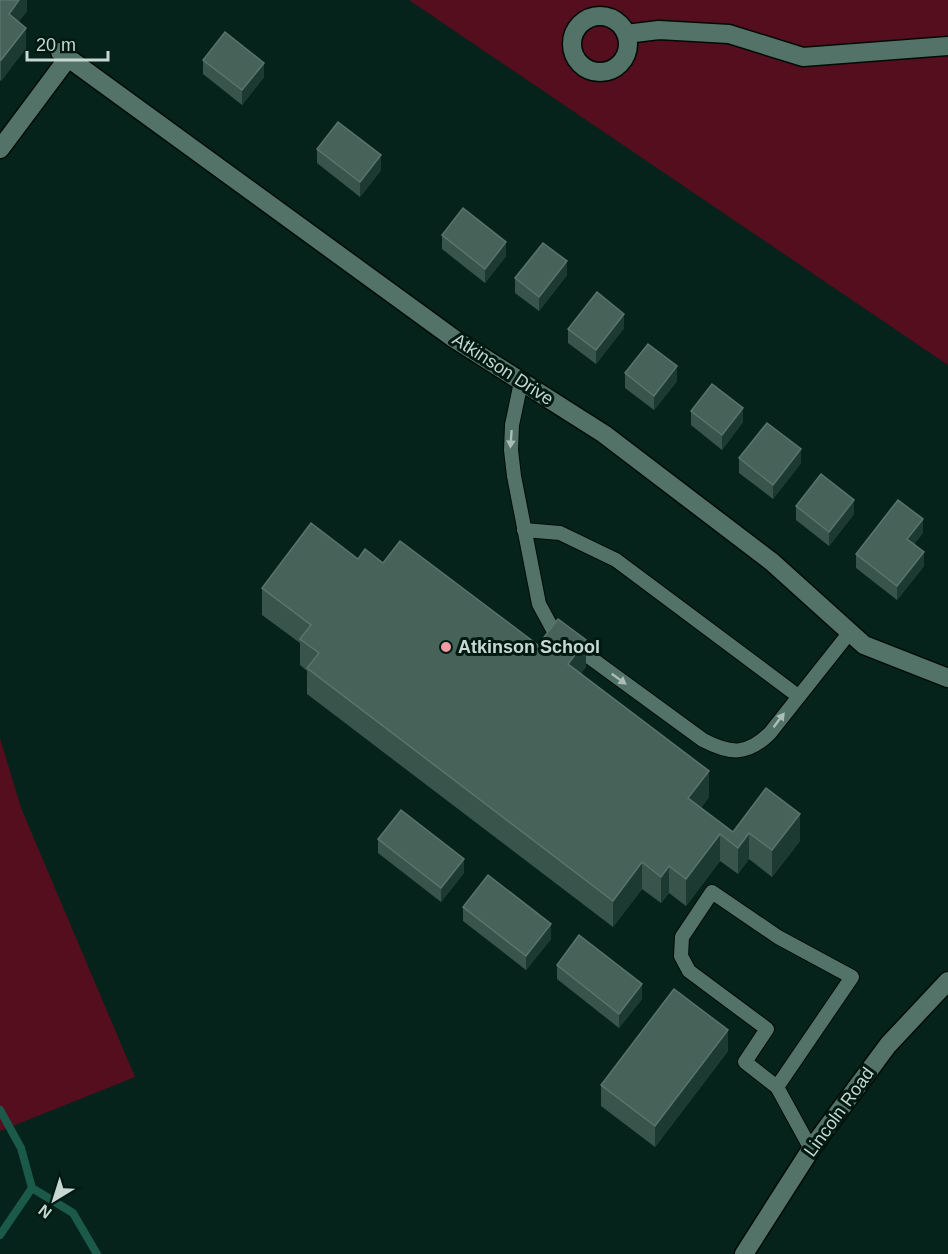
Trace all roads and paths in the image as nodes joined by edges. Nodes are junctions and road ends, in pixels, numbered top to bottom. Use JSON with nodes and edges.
{"nodes":[{"id":1,"x":626,"y":33,"type":"dead end"},
{"id":2,"x":948,"y":46,"type":"edge"},
{"id":3,"x":0,"y":149,"type":"edge"},
{"id":4,"x":521,"y":382,"type":"junction"},
{"id":5,"x":524,"y":530,"type":"junction"},
{"id":6,"x":850,"y":632,"type":"junction"},
{"id":7,"x":948,"y":678,"type":"edge"},
{"id":8,"x":798,"y":696,"type":"junction"},
{"id":9,"x":947,"y":985,"type":"edge"},
{"id":10,"x":777,"y":1087,"type":"junction"},
{"id":11,"x":811,"y":1149,"type":"junction"},
{"id":12,"x":744,"y":1254,"type":"edge"}],
"edges":[{"from":1,"to":2,"type":"street"},
{"from":3,"to":4,"type":"street","name":"Atkinson Drive"},
{"from":4,"to":5,"type":"lane","one_way":true},
{"from":4,"to":6,"type":"street","name":"Atkinson Drive"},
{"from":5,"to":8,"type":"lane"},
{"from":5,"to":8,"type":"lane","one_way":true},
{"from":6,"to":7,"type":"street","name":"Atkinson Drive"},
{"from":6,"to":8,"type":"lane"},
{"from":9,"to":11,"type":"street","name":"Lincoln Road"},
{"from":10,"to":10,"type":"lane"},
{"from":10,"to":11,"type":"lane"},
{"from":11,"to":12,"type":"street","name":"Lincoln Road"}]}
